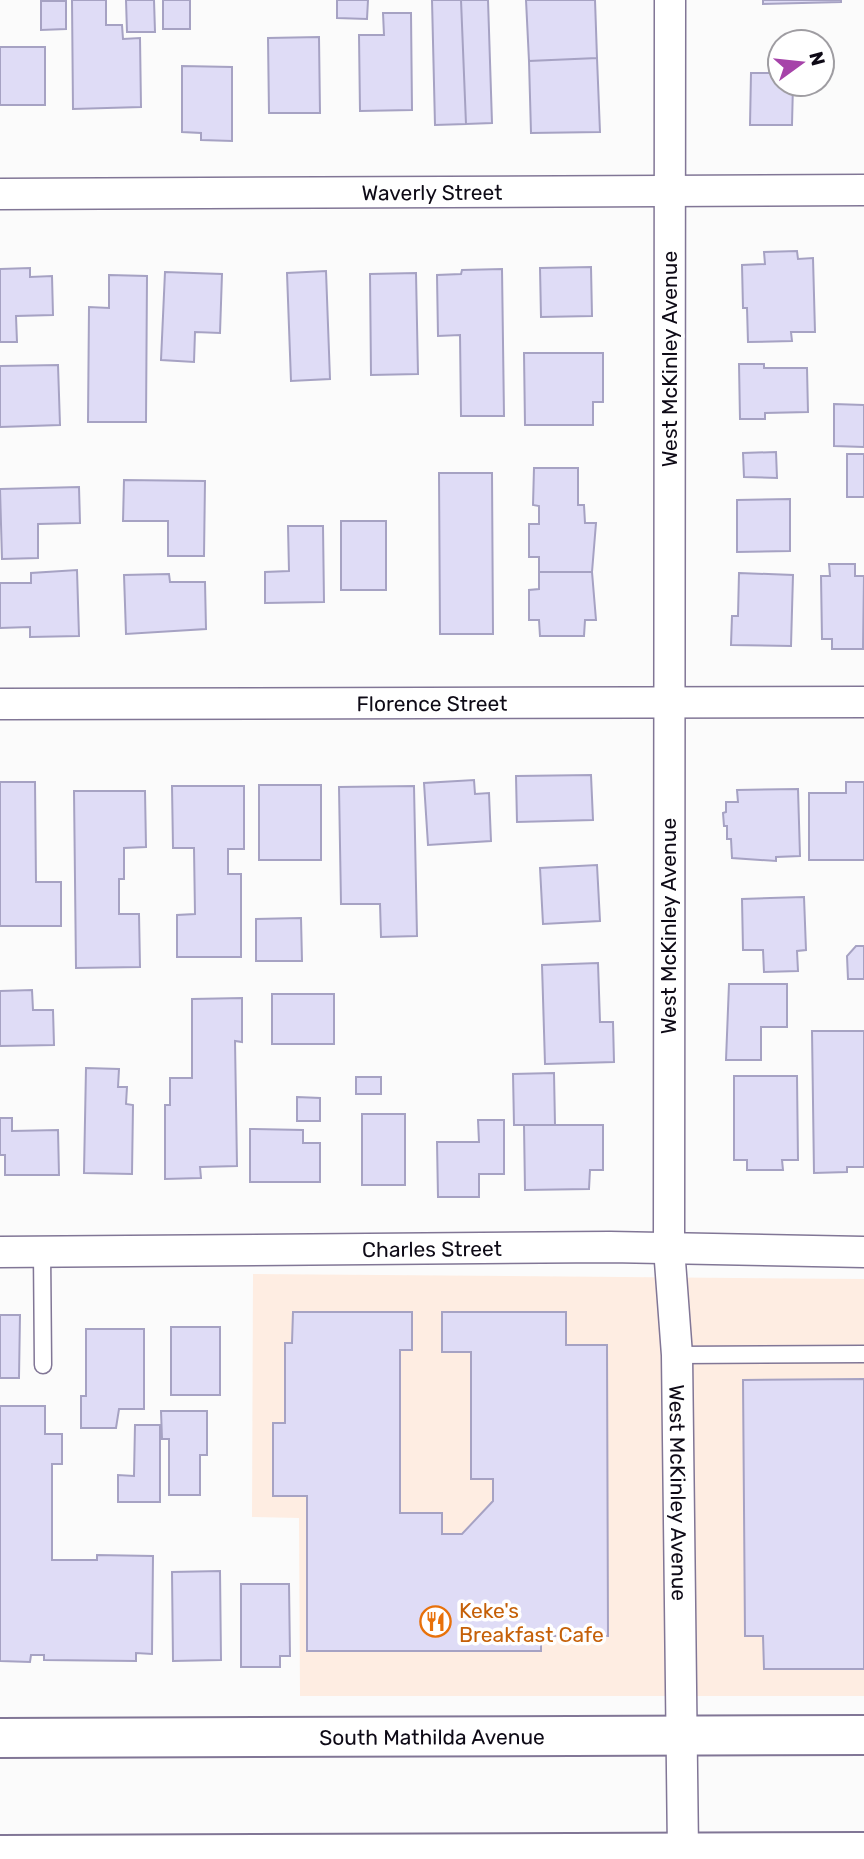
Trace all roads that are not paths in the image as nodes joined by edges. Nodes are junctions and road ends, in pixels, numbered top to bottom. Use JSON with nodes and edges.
{"nodes":[{"id":1,"x":670,"y":0,"type":"edge"},
{"id":2,"x":864,"y":190,"type":"edge"},
{"id":3,"x":669,"y":192,"type":"junction"},
{"id":4,"x":0,"y":194,"type":"edge"},
{"id":5,"x":864,"y":702,"type":"edge"},
{"id":6,"x":667,"y":703,"type":"junction"},
{"id":7,"x":0,"y":704,"type":"edge"},
{"id":8,"x":669,"y":1248,"type":"junction"},
{"id":9,"x":42,"y":1251,"type":"junction"},
{"id":10,"x":0,"y":1252,"type":"edge"},
{"id":11,"x":864,"y":1252,"type":"edge"},
{"id":12,"x":677,"y":1354,"type":"junction"},
{"id":13,"x":864,"y":1354,"type":"edge"},
{"id":14,"x":43,"y":1365,"type":"dead end"},
{"id":15,"x":864,"y":1735,"type":"edge"},
{"id":16,"x":0,"y":1738,"type":"edge"},
{"id":17,"x":681,"y":1738,"type":"junction"},
{"id":18,"x":864,"y":1852,"type":"edge"},
{"id":19,"x":0,"y":1855,"type":"edge"},
{"id":20,"x":89,"y":1857,"type":"edge"},
{"id":21,"x":683,"y":1857,"type":"edge"}],
"edges":[{"from":1,"to":3,"type":"street","name":"West McKinley Avenue"},
{"from":2,"to":3,"type":"street","name":"Waverly Street"},
{"from":3,"to":4,"type":"street","name":"Waverly Street"},
{"from":3,"to":6,"type":"street","name":"West McKinley Avenue"},
{"from":5,"to":6,"type":"street","name":"Florence Street"},
{"from":6,"to":7,"type":"street","name":"Florence Street"},
{"from":6,"to":8,"type":"street","name":"West McKinley Avenue"},
{"from":8,"to":9,"type":"street","name":"Charles Street"},
{"from":8,"to":11,"type":"street","name":"Charles Street"},
{"from":8,"to":12,"type":"street","name":"West McKinley Avenue"},
{"from":9,"to":10,"type":"street","name":"Charles Street"},
{"from":9,"to":14,"type":"lane"},
{"from":12,"to":13,"type":"lane"},
{"from":12,"to":17,"type":"street","name":"West McKinley Avenue"},
{"from":15,"to":17,"type":"main road","name":"South Mathilda Avenue"},
{"from":16,"to":17,"type":"main road","name":"South Mathilda Avenue"},
{"from":17,"to":21,"type":"street","name":"West McKinley Avenue"},
{"from":18,"to":21,"type":"main road"},
{"from":19,"to":20,"type":"main road"},
{"from":20,"to":21,"type":"main road"}]}
